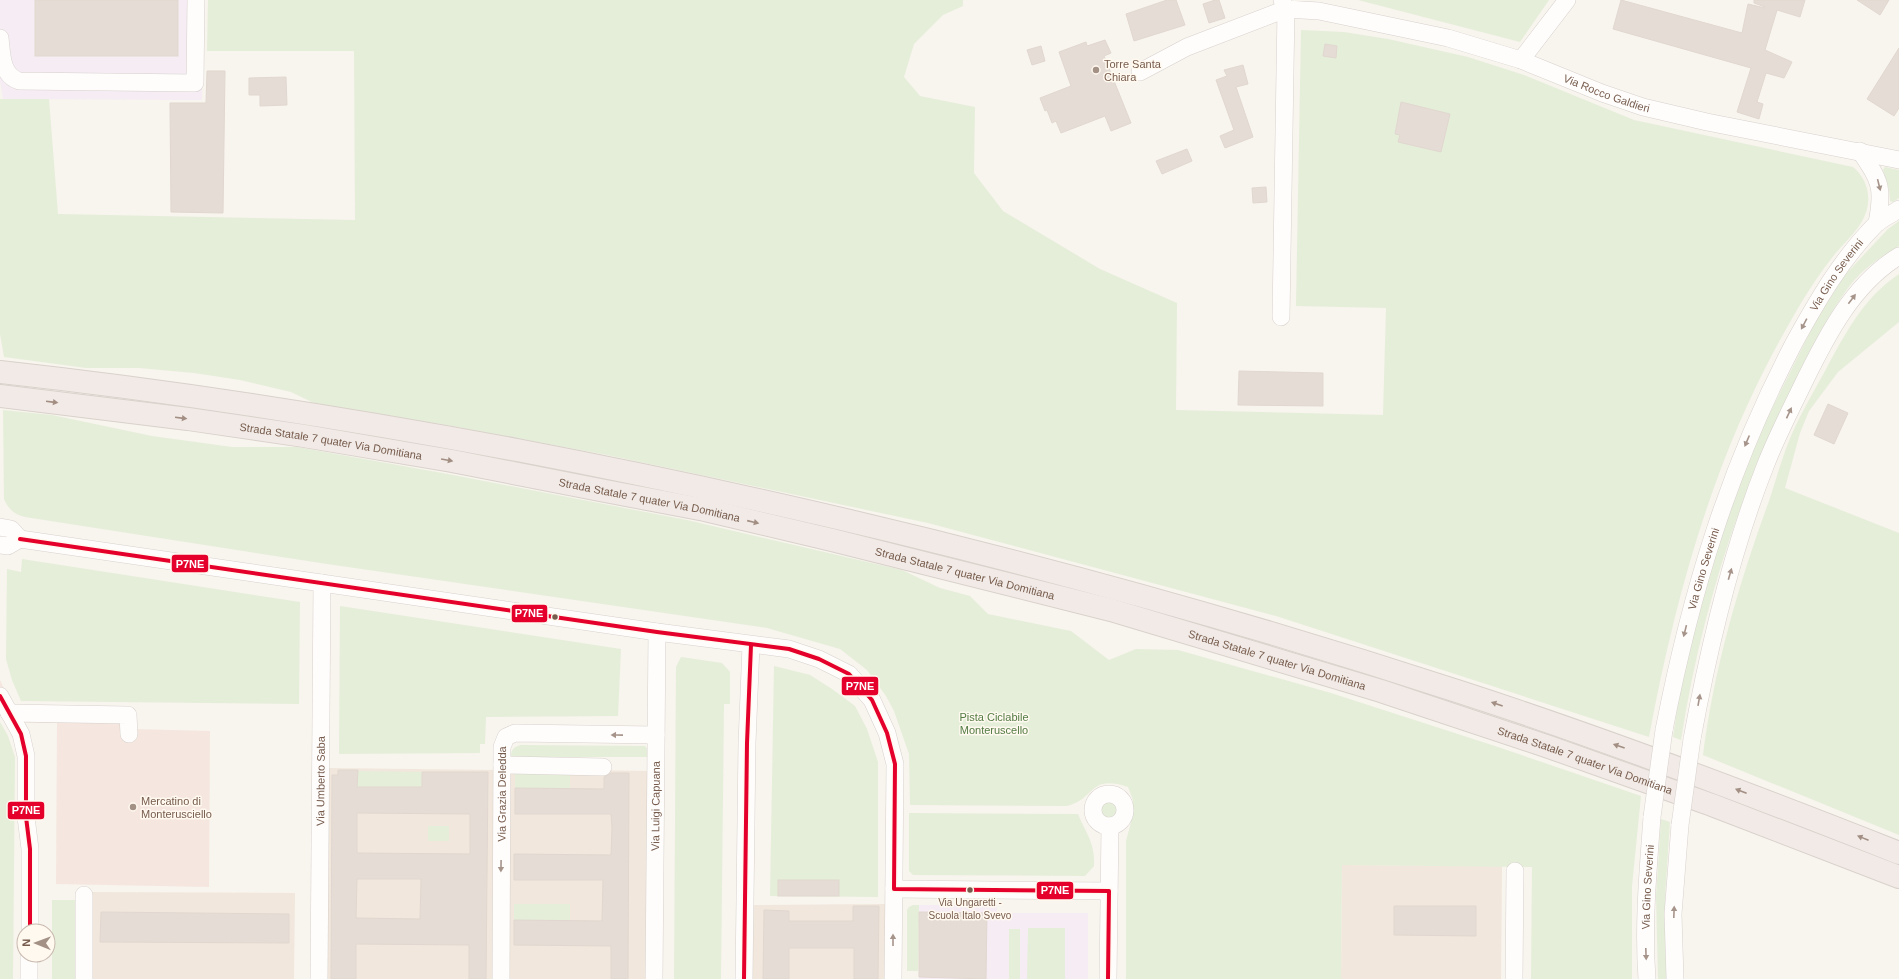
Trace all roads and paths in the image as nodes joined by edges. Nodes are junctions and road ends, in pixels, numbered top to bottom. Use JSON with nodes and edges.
{"nodes":[{"id":1,"x":196,"y":0,"type":"edge"},
{"id":2,"x":1567,"y":0,"type":"edge"},
{"id":3,"x":1284,"y":5,"type":"edge"},
{"id":4,"x":1319,"y":6,"type":"edge"},
{"id":5,"x":0,"y":38,"type":"edge"},
{"id":6,"x":1521,"y":60,"type":"junction"},
{"id":7,"x":1140,"y":72,"type":"dead end"},
{"id":8,"x":1860,"y":151,"type":"junction"},
{"id":9,"x":1899,"y":160,"type":"edge"},
{"id":10,"x":1899,"y":209,"type":"edge"},
{"id":11,"x":1877,"y":224,"type":"junction"},
{"id":12,"x":1899,"y":256,"type":"edge"},
{"id":13,"x":1281,"y":317,"type":"dead end"},
{"id":14,"x":7,"y":373,"type":"edge"},
{"id":15,"x":7,"y":396,"type":"edge"},
{"id":16,"x":0,"y":527,"type":"edge"},
{"id":17,"x":20,"y":539,"type":"junction"},
{"id":18,"x":0,"y":545,"type":"edge"},
{"id":19,"x":322,"y":583,"type":"junction"},
{"id":20,"x":657,"y":632,"type":"junction"},
{"id":21,"x":750,"y":645,"type":"junction"},
{"id":22,"x":0,"y":696,"type":"edge"},
{"id":23,"x":10,"y":713,"type":"junction"},
{"id":24,"x":129,"y":734,"type":"dead end"},
{"id":25,"x":656,"y":735,"type":"junction"},
{"id":26,"x":502,"y":765,"type":"junction"},
{"id":27,"x":603,"y":767,"type":"dead end"},
{"id":28,"x":1110,"y":826,"type":"dead end"},
{"id":29,"x":1899,"y":853,"type":"edge"},
{"id":30,"x":1515,"y":871,"type":"dead end"},
{"id":31,"x":1899,"y":877,"type":"edge"},
{"id":32,"x":894,"y":889,"type":"junction"},
{"id":33,"x":1109,"y":891,"type":"junction"},
{"id":34,"x":84,"y":895,"type":"dead end"},
{"id":35,"x":30,"y":923,"type":"edge"},
{"id":36,"x":29,"y":963,"type":"edge"},
{"id":37,"x":29,"y":979,"type":"edge"},
{"id":38,"x":84,"y":979,"type":"edge"},
{"id":39,"x":319,"y":979,"type":"edge"},
{"id":40,"x":501,"y":979,"type":"edge"},
{"id":41,"x":654,"y":979,"type":"edge"},
{"id":42,"x":744,"y":979,"type":"edge"},
{"id":43,"x":893,"y":979,"type":"edge"},
{"id":44,"x":1108,"y":979,"type":"edge"},
{"id":45,"x":1514,"y":979,"type":"edge"},
{"id":46,"x":1647,"y":979,"type":"edge"},
{"id":47,"x":1675,"y":979,"type":"edge"}],
"edges":[{"from":1,"to":5,"type":"street"},
{"from":2,"to":6,"type":"street"},
{"from":3,"to":4,"type":"street","name":"Via Rocco Galdieri"},
{"from":3,"to":7,"type":"street"},
{"from":3,"to":13,"type":"street"},
{"from":4,"to":6,"type":"street","name":"Via Rocco Galdieri"},
{"from":6,"to":8,"type":"street","name":"Via Rocco Galdieri"},
{"from":8,"to":9,"type":"street","name":"Via Rocco Galdieri"},
{"from":8,"to":11,"type":"street","one_way":true},
{"from":10,"to":11,"type":"street","name":"Via Gino Severini"},
{"from":11,"to":46,"type":"street","name":"Via Gino Severini","one_way":true,"bridge":true},
{"from":47,"to":12,"type":"street","one_way":true,"bridge":true},
{"from":29,"to":14,"type":"highway","name":"Strada Statale 7 quater Via Domitiana","one_way":true},
{"from":15,"to":31,"type":"highway","name":"Strada Statale 7 quater Via Domitiana","one_way":true},
{"from":16,"to":17,"type":"street"},
{"from":17,"to":18,"type":"street"},
{"from":17,"to":19,"type":"street"},
{"from":19,"to":20,"type":"street"},
{"from":19,"to":39,"type":"street","name":"Via Umberto Saba"},
{"from":20,"to":21,"type":"street"},
{"from":20,"to":25,"type":"street","name":"Via Luigi Capuana"},
{"from":21,"to":32,"type":"street"},
{"from":21,"to":42,"type":"street"},
{"from":22,"to":23,"type":"street"},
{"from":23,"to":24,"type":"street"},
{"from":23,"to":35,"type":"street"},
{"from":25,"to":26,"type":"street","name":"Via Grazia Deledda","one_way":true},
{"from":25,"to":41,"type":"street","name":"Via Luigi Capuana"},
{"from":26,"to":27,"type":"street"},
{"from":26,"to":40,"type":"street","name":"Via Grazia Deledda","one_way":true},
{"from":28,"to":33,"type":"street"},
{"from":30,"to":45,"type":"street"},
{"from":32,"to":33,"type":"street"},
{"from":43,"to":32,"type":"street","one_way":true},
{"from":33,"to":44,"type":"street"},
{"from":34,"to":38,"type":"street"},
{"from":36,"to":37,"type":"street"}]}
